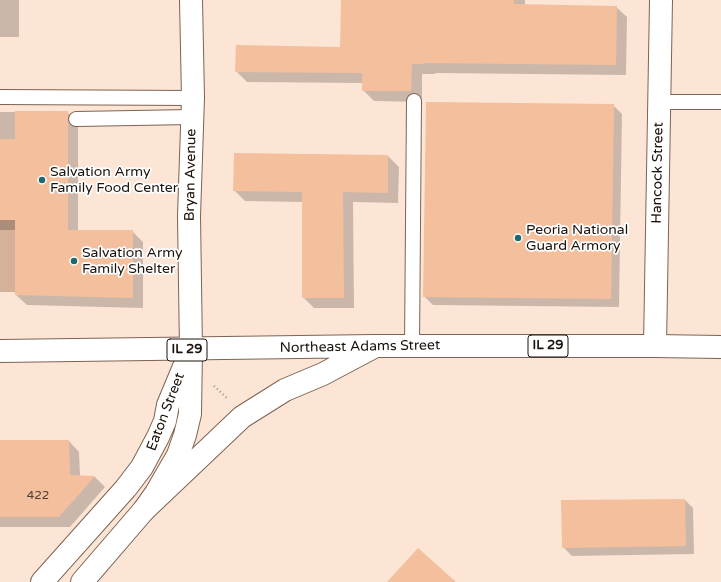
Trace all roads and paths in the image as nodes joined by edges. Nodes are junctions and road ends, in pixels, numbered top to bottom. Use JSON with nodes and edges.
{"nodes":[{"id":1,"x":191,"y":0,"type":"edge"},
{"id":2,"x":660,"y":0,"type":"edge"},
{"id":3,"x":0,"y":97,"type":"edge"},
{"id":4,"x":414,"y":101,"type":"dead end"},
{"id":5,"x":659,"y":102,"type":"junction"},
{"id":6,"x":721,"y":102,"type":"edge"},
{"id":7,"x":192,"y":108,"type":"junction"},
{"id":8,"x":76,"y":119,"type":"dead end"},
{"id":9,"x":374,"y":346,"type":"junction"},
{"id":10,"x":412,"y":346,"type":"junction"},
{"id":11,"x":655,"y":346,"type":"junction"},
{"id":12,"x":721,"y":347,"type":"edge"},
{"id":13,"x":191,"y":350,"type":"junction"},
{"id":14,"x":0,"y":352,"type":"edge"},
{"id":15,"x":213,"y":385,"type":"dead end"},
{"id":16,"x":229,"y":400,"type":"dead end"},
{"id":17,"x":144,"y":510,"type":"junction"},
{"id":18,"x":42,"y":582,"type":"edge"},
{"id":19,"x":82,"y":582,"type":"edge"}],
"edges":[{"from":1,"to":7,"type":"street","name":"Bryan Avenue"},
{"from":2,"to":5,"type":"street","name":"Hancock Street"},
{"from":3,"to":7,"type":"lane"},
{"from":4,"to":10,"type":"lane"},
{"from":5,"to":6,"type":"lane"},
{"from":5,"to":11,"type":"street","name":"Hancock Street"},
{"from":7,"to":8,"type":"lane"},
{"from":7,"to":13,"type":"street","name":"Bryan Avenue"},
{"from":9,"to":10,"type":"street","name":"Northeast Adams Street","number":"IL 29"},
{"from":9,"to":13,"type":"street","name":"Northeast Adams Street","number":"IL 29"},
{"from":9,"to":17,"type":"street"},
{"from":10,"to":11,"type":"street","name":"Northeast Adams Street","number":"IL 29"},
{"from":11,"to":12,"type":"street","name":"Northeast Adams Street","number":"IL 29"},
{"from":13,"to":14,"type":"street","name":"Northeast Adams Street","number":"IL 29"},
{"from":13,"to":17,"type":"street","name":"Eaton Street"},
{"from":13,"to":18,"type":"street","name":"Eaton Street"},
{"from":15,"to":16,"type":"path"},
{"from":17,"to":19,"type":"street","name":"Eaton Street"}]}
